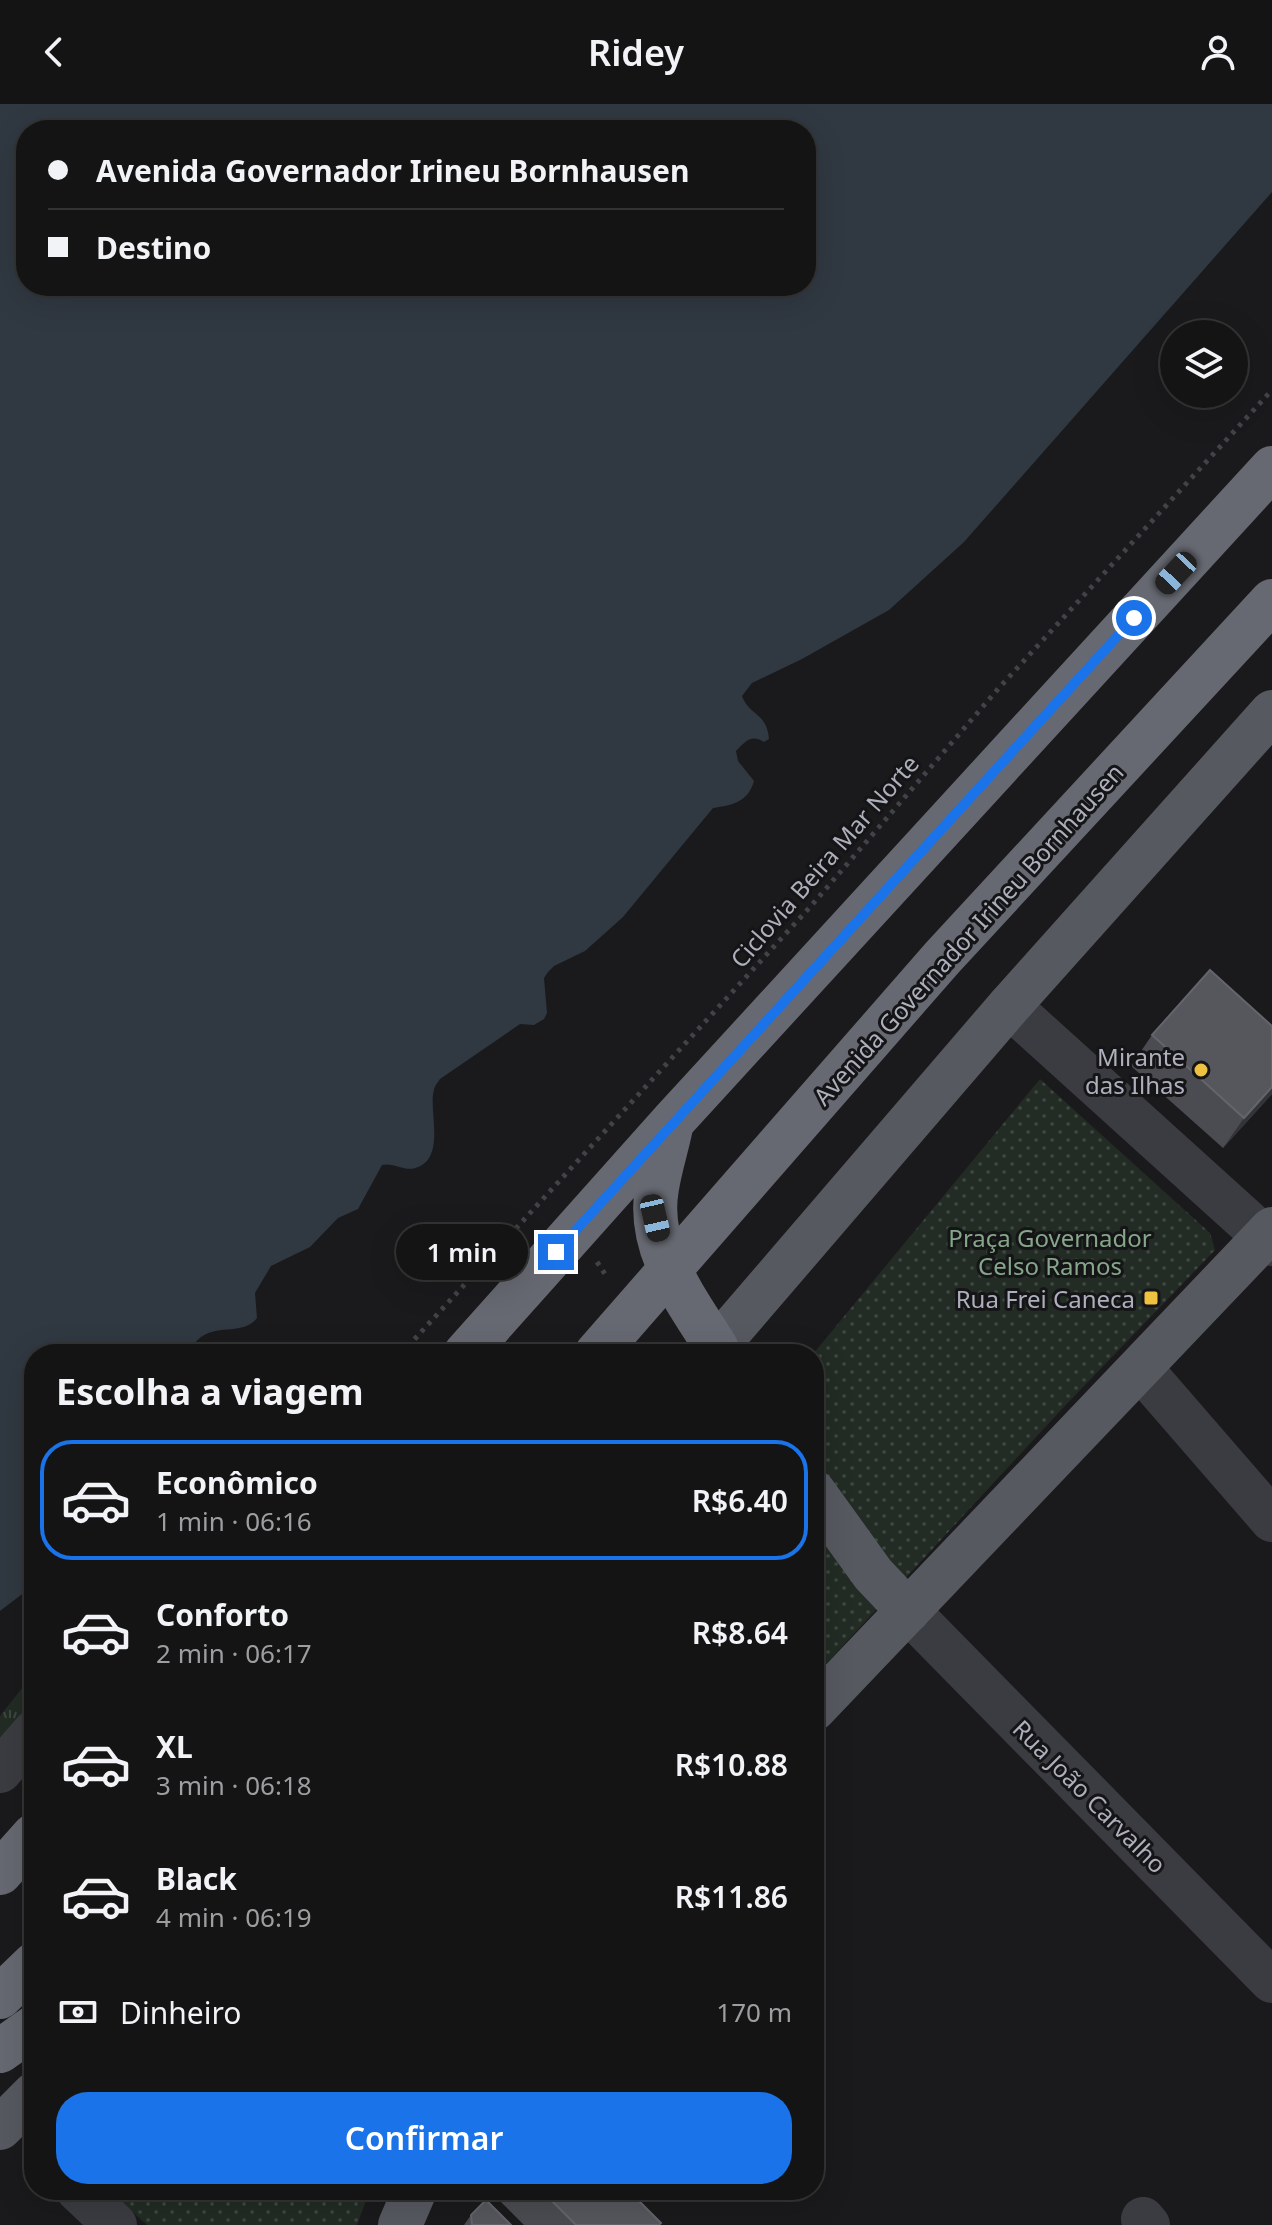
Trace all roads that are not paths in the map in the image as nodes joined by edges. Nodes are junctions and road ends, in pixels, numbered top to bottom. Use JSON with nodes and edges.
{"nodes":[{"id":1,"x":1272,"y":468,"type":"edge"},
{"id":2,"x":1272,"y":601,"type":"edge"},
{"id":3,"x":1272,"y":712,"type":"edge"},
{"id":4,"x":1009,"y":1006,"type":"junction"},
{"id":5,"x":673,"y":1121,"type":"junction"},
{"id":6,"x":1270,"y":1237,"type":"edge"},
{"id":7,"x":670,"y":1272,"type":"junction"},
{"id":8,"x":474,"y":1344,"type":"edge"},
{"id":9,"x":605,"y":1344,"type":"edge"},
{"id":10,"x":710,"y":1344,"type":"edge"},
{"id":11,"x":722,"y":1344,"type":"edge"},
{"id":12,"x":1141,"y":1369,"type":"junction"},
{"id":13,"x":824,"y":1506,"type":"edge"},
{"id":14,"x":1272,"y":1520,"type":"edge"},
{"id":15,"x":908,"y":1611,"type":"junction"},
{"id":16,"x":824,"y":1699,"type":"edge"},
{"id":17,"x":24,"y":1743,"type":"edge"},
{"id":18,"x":0,"y":1771,"type":"edge"},
{"id":19,"x":24,"y":1846,"type":"edge"},
{"id":20,"x":0,"y":1873,"type":"edge"},
{"id":21,"x":24,"y":1974,"type":"edge"},
{"id":22,"x":1272,"y":1981,"type":"edge"},
{"id":23,"x":0,"y":1997,"type":"edge"},
{"id":24,"x":24,"y":2034,"type":"edge"},
{"id":25,"x":0,"y":2051,"type":"edge"},
{"id":26,"x":89,"y":2200,"type":"edge"},
{"id":27,"x":411,"y":2200,"type":"edge"},
{"id":28,"x":115,"y":2225,"type":"edge"},
{"id":29,"x":400,"y":2225,"type":"edge"}],
"edges":[{"from":1,"to":5,"type":"highway"},
{"from":2,"to":7,"type":"highway","name":"Avenida Governador Irineu Bornhausen"},
{"from":3,"to":4,"type":"main road"},
{"from":4,"to":6,"type":"street"},
{"from":4,"to":11,"type":"main road"},
{"from":5,"to":7,"type":"highway"},
{"from":5,"to":8,"type":"highway"},
{"from":6,"to":12,"type":"main road"},
{"from":7,"to":9,"type":"highway","name":"Avenida Governador Irineu Bornhausen"},
{"from":7,"to":10,"type":"highway"},
{"from":12,"to":14,"type":"street"},
{"from":12,"to":15,"type":"main road"},
{"from":13,"to":15,"type":"main road"},
{"from":15,"to":16,"type":"main road"},
{"from":15,"to":22,"type":"street","name":"Rua João Carvalho"},
{"from":17,"to":18,"type":"street"},
{"from":19,"to":20,"type":"highway"},
{"from":21,"to":23,"type":"highway"},
{"from":24,"to":25,"type":"highway"},
{"from":26,"to":28,"type":"street"},
{"from":27,"to":29,"type":"main road"}]}
